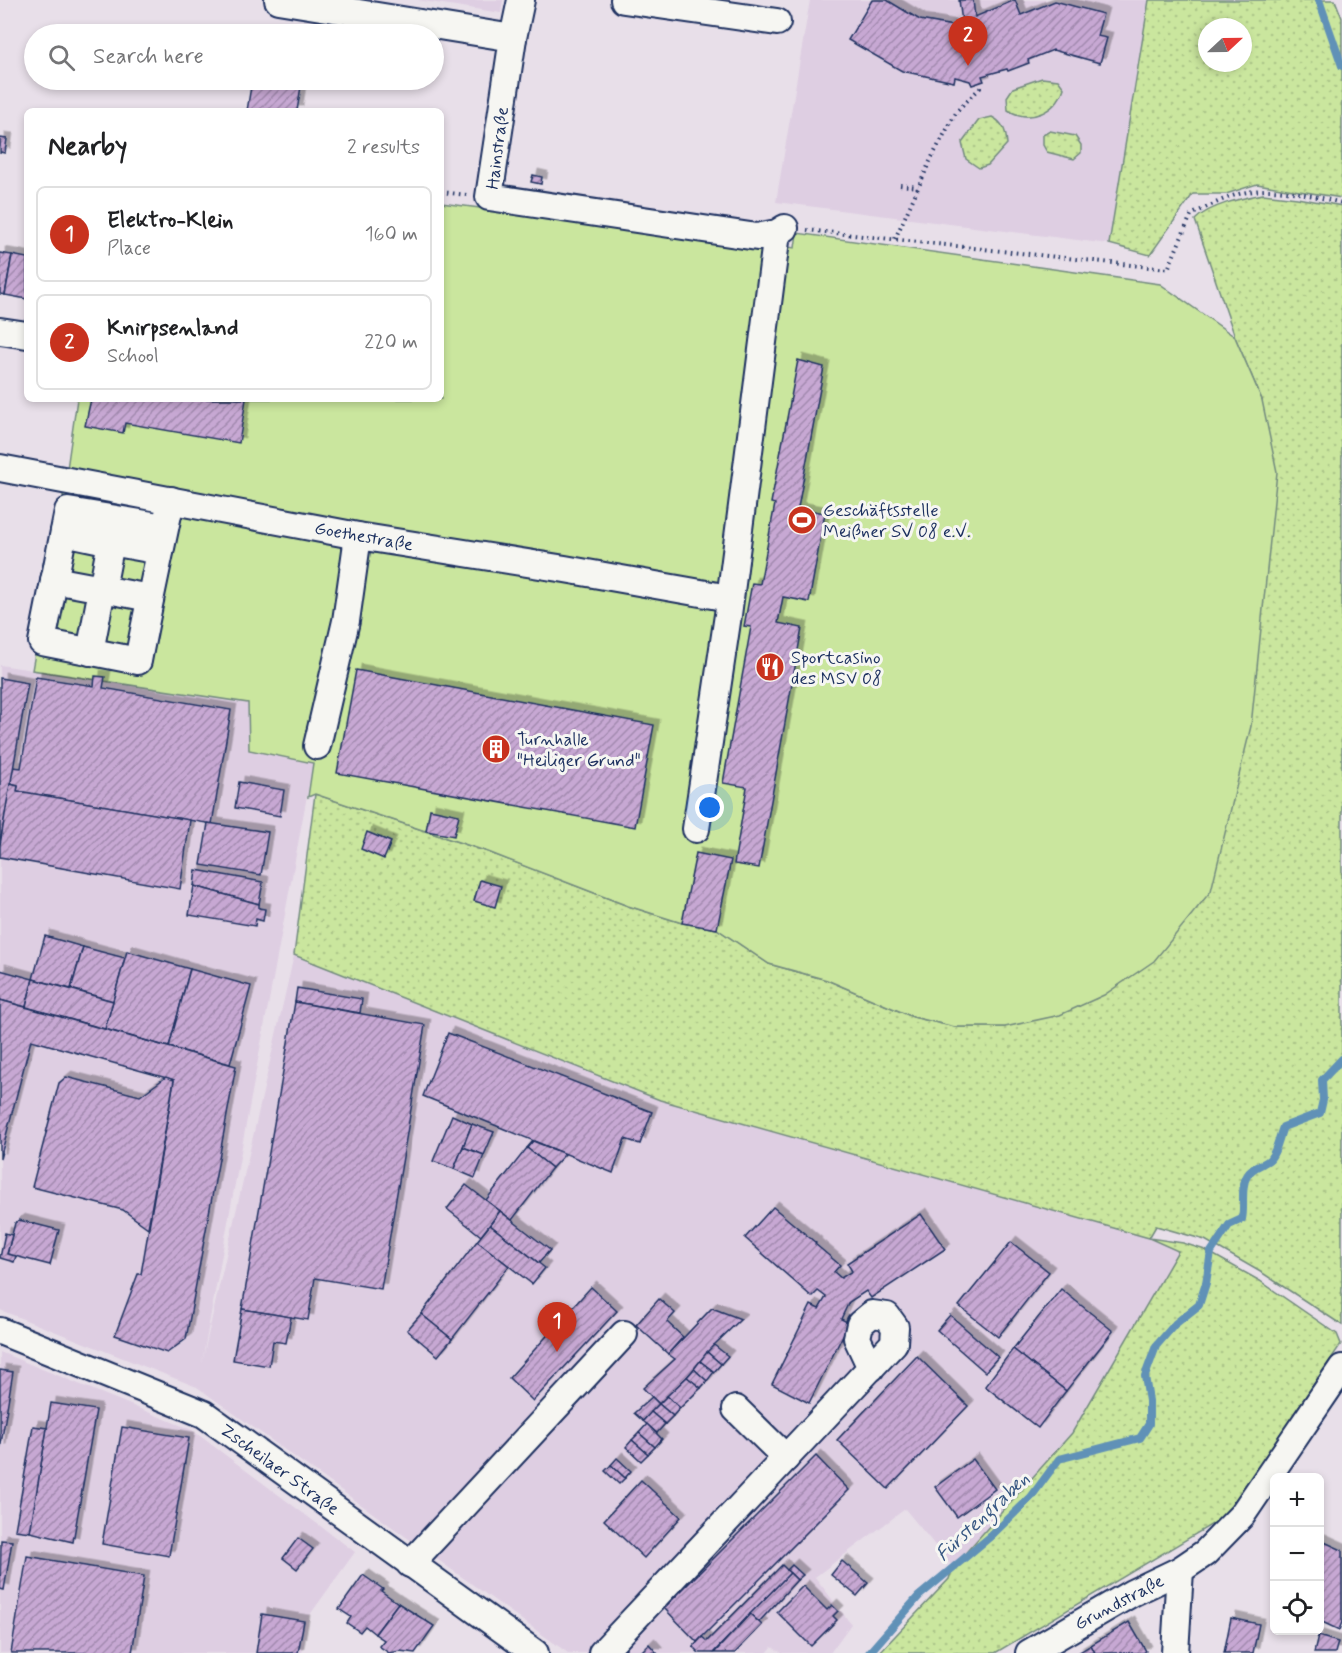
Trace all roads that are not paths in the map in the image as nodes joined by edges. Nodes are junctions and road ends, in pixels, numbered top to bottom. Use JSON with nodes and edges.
{"nodes":[{"id":1,"x":278,"y":0,"type":"edge"},
{"id":2,"x":521,"y":0,"type":"edge"},
{"id":3,"x":624,"y":0,"type":"edge"},
{"id":4,"x":777,"y":22,"type":"dead end"},
{"id":5,"x":426,"y":24,"type":"edge"},
{"id":6,"x":444,"y":27,"type":"edge"},
{"id":7,"x":513,"y":38,"type":"junction"},
{"id":8,"x":0,"y":331,"type":"edge"},
{"id":9,"x":24,"y":335,"type":"edge"},
{"id":10,"x":0,"y":468,"type":"edge"},
{"id":11,"x":171,"y":500,"type":"junction"},
{"id":12,"x":64,"y":532,"type":"junction"},
{"id":13,"x":358,"y":536,"type":"junction"},
{"id":14,"x":163,"y":539,"type":"junction"},
{"id":15,"x":111,"y":542,"type":"junction"},
{"id":16,"x":54,"y":580,"type":"junction"},
{"id":17,"x":103,"y":590,"type":"junction"},
{"id":18,"x":150,"y":598,"type":"junction"},
{"id":19,"x":729,"y":598,"type":"junction"},
{"id":20,"x":90,"y":652,"type":"junction"},
{"id":21,"x":317,"y":746,"type":"dead end"},
{"id":22,"x":696,"y":829,"type":"dead end"},
{"id":23,"x":0,"y":1331,"type":"edge"},
{"id":24,"x":624,"y":1334,"type":"dead end"},
{"id":25,"x":871,"y":1368,"type":"dead end"},
{"id":26,"x":1342,"y":1368,"type":"edge"},
{"id":27,"x":736,"y":1409,"type":"dead end"},
{"id":28,"x":786,"y":1458,"type":"junction"},
{"id":29,"x":410,"y":1564,"type":"junction"},
{"id":30,"x":1180,"y":1570,"type":"junction"},
{"id":31,"x":536,"y":1653,"type":"edge"},
{"id":32,"x":602,"y":1653,"type":"edge"},
{"id":33,"x":1029,"y":1653,"type":"edge"},
{"id":34,"x":1175,"y":1653,"type":"edge"}],
"edges":[{"from":1,"to":5,"type":"street"},
{"from":2,"to":7,"type":"street"},
{"from":3,"to":4,"type":"street"},
{"from":6,"to":7,"type":"street"},
{"from":7,"to":19,"type":"street","name":"Hainstraße"},
{"from":8,"to":9,"type":"street"},
{"from":10,"to":11,"type":"street","name":"Goethestraße"},
{"from":11,"to":13,"type":"street","name":"Goethestraße"},
{"from":11,"to":14,"type":"street"},
{"from":12,"to":14,"type":"street"},
{"from":12,"to":15,"type":"street"},
{"from":12,"to":16,"type":"street"},
{"from":13,"to":19,"type":"street","name":"Goethestraße"},
{"from":13,"to":21,"type":"street"},
{"from":14,"to":15,"type":"street"},
{"from":14,"to":18,"type":"street"},
{"from":15,"to":17,"type":"street"},
{"from":16,"to":17,"type":"street"},
{"from":16,"to":20,"type":"street"},
{"from":17,"to":18,"type":"street"},
{"from":17,"to":20,"type":"street"},
{"from":18,"to":20,"type":"street"},
{"from":19,"to":22,"type":"street"},
{"from":23,"to":29,"type":"street","name":"Zscheilaer Straße"},
{"from":24,"to":29,"type":"street"},
{"from":25,"to":28,"type":"street"},
{"from":26,"to":30,"type":"street","name":"Grundstraße"},
{"from":27,"to":28,"type":"street"},
{"from":28,"to":32,"type":"street"},
{"from":29,"to":31,"type":"street","name":"Zscheilaer Straße"},
{"from":30,"to":33,"type":"street","name":"Grundstraße"},
{"from":30,"to":34,"type":"street"}]}
